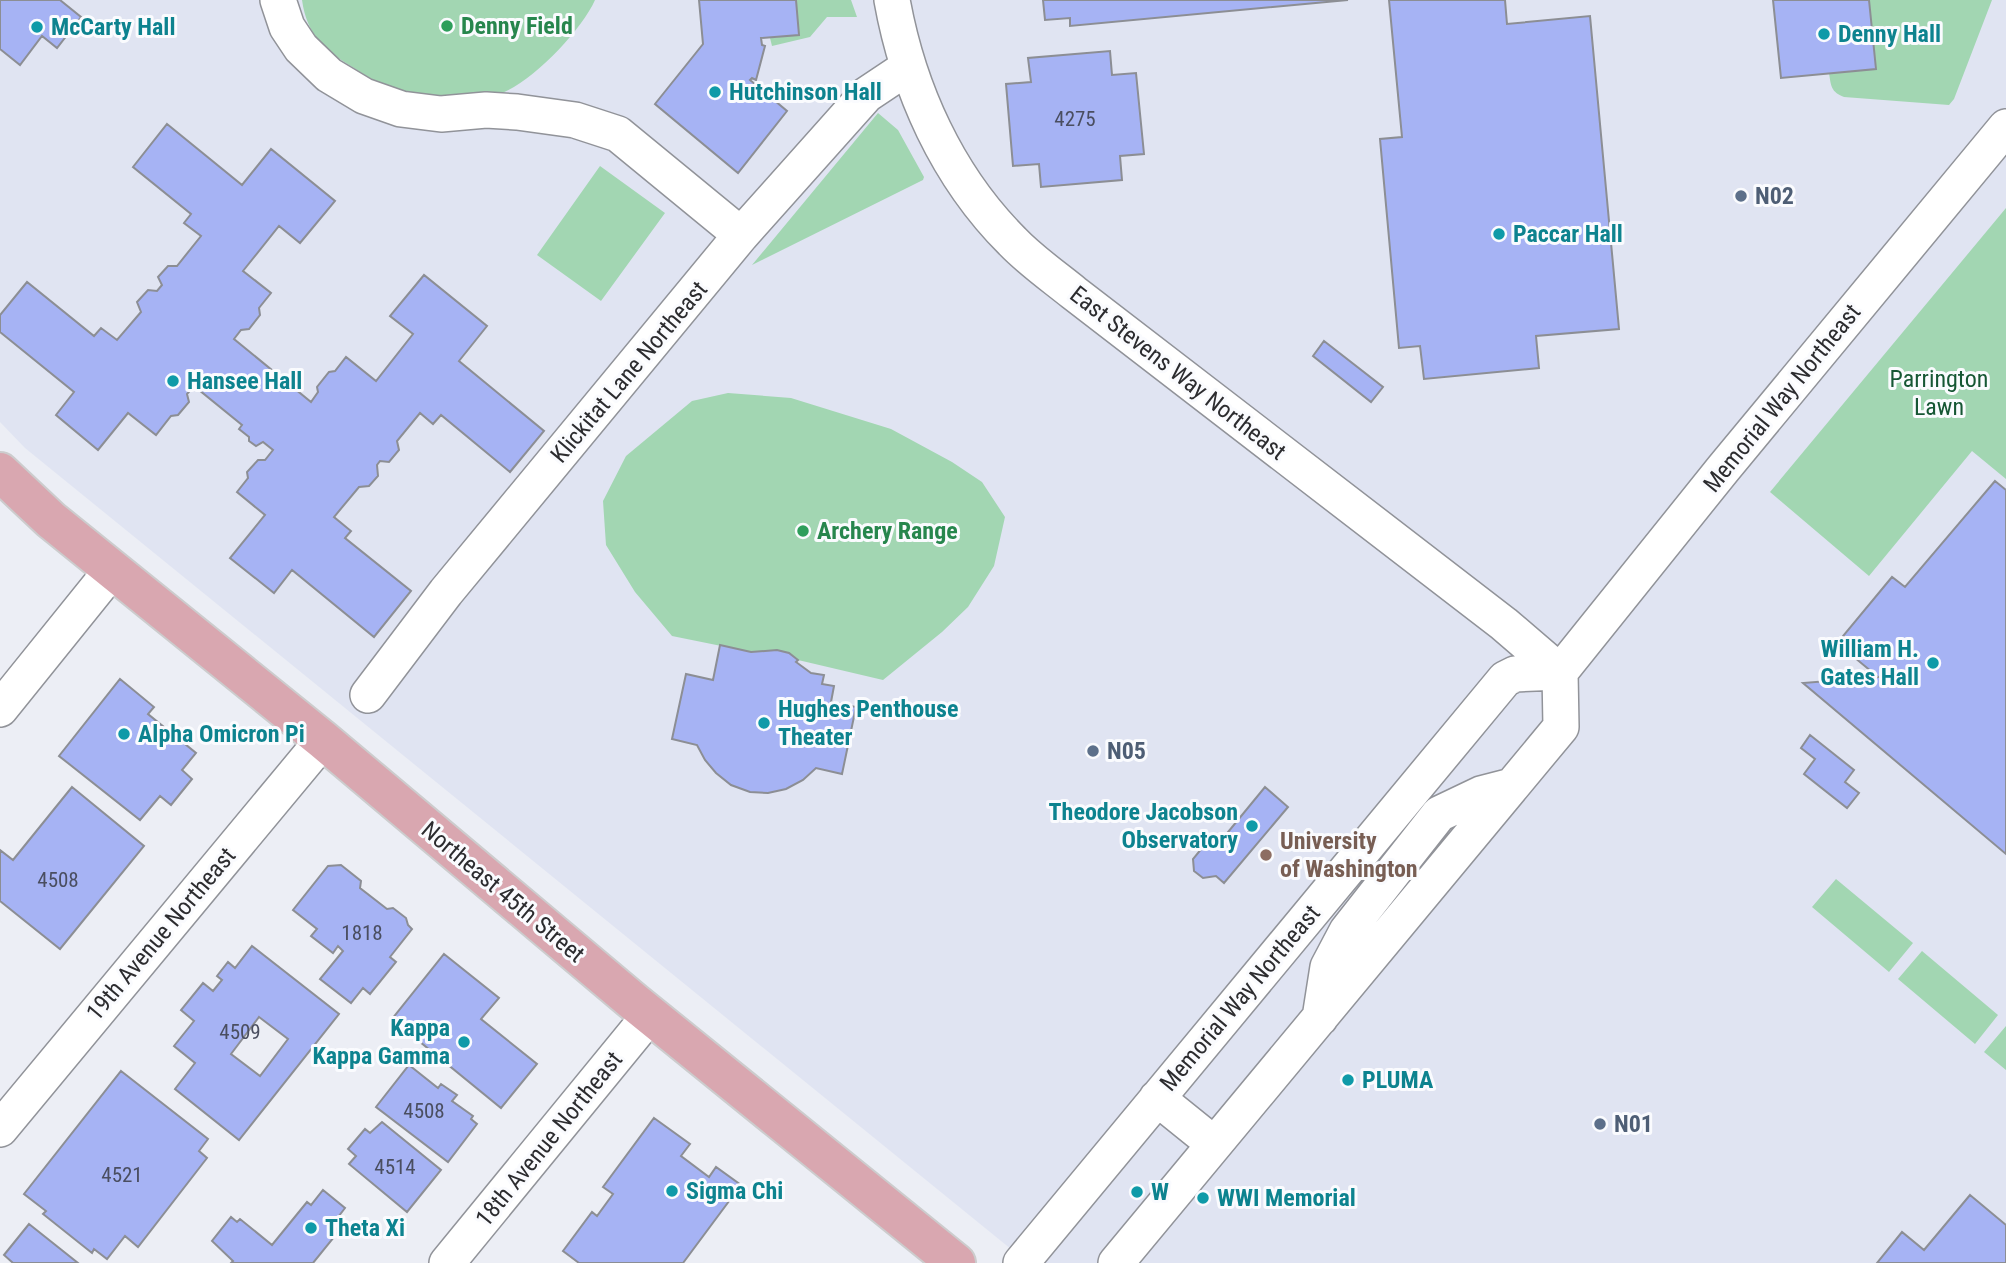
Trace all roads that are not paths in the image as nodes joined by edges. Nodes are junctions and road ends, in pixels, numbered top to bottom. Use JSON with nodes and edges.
{"nodes":[{"id":1,"x":278,"y":0,"type":"edge"},
{"id":2,"x":892,"y":0,"type":"edge"},
{"id":3,"x":908,"y":66,"type":"junction"},
{"id":4,"x":2006,"y":127,"type":"edge"},
{"id":5,"x":741,"y":235,"type":"junction"},
{"id":6,"x":0,"y":472,"type":"edge"},
{"id":7,"x":0,"y":499,"type":"edge"},
{"id":8,"x":51,"y":520,"type":"junction"},
{"id":9,"x":112,"y":570,"type":"junction"},
{"id":10,"x":1560,"y":672,"type":"junction"},
{"id":11,"x":368,"y":695,"type":"dead end"},
{"id":12,"x":0,"y":709,"type":"edge"},
{"id":13,"x":323,"y":740,"type":"junction"},
{"id":14,"x":650,"y":1015,"type":"junction"},
{"id":15,"x":1157,"y":1098,"type":"junction"},
{"id":16,"x":0,"y":1129,"type":"edge"},
{"id":17,"x":1214,"y":1144,"type":"junction"},
{"id":18,"x":447,"y":1263,"type":"edge"},
{"id":19,"x":957,"y":1263,"type":"edge"},
{"id":20,"x":1021,"y":1263,"type":"edge"},
{"id":21,"x":1116,"y":1263,"type":"edge"}],
"edges":[{"from":1,"to":5,"type":"street"},
{"from":2,"to":3,"type":"street","name":"East Stevens Way Northeast"},
{"from":3,"to":5,"type":"street","name":"Klickitat Lane Northeast"},
{"from":3,"to":10,"type":"street","name":"East Stevens Way Northeast"},
{"from":4,"to":10,"type":"street","name":"Memorial Way Northeast"},
{"from":5,"to":11,"type":"street","name":"Klickitat Lane Northeast"},
{"from":6,"to":8,"type":"main road","name":"Northeast 45th Street"},
{"from":7,"to":8,"type":"street","name":"Northeast 45th Street"},
{"from":8,"to":9,"type":"main road","name":"Northeast 45th Street"},
{"from":9,"to":12,"type":"street"},
{"from":9,"to":13,"type":"main road","name":"Northeast 45th Street"},
{"from":10,"to":15,"type":"street","name":"Memorial Way Northeast"},
{"from":10,"to":17,"type":"street"},
{"from":13,"to":14,"type":"main road","name":"Northeast 45th Street"},
{"from":13,"to":16,"type":"street","name":"19th Avenue Northeast"},
{"from":14,"to":18,"type":"street","name":"18th Avenue Northeast"},
{"from":14,"to":19,"type":"main road","name":"Northeast 45th Street"},
{"from":15,"to":17,"type":"street"},
{"from":15,"to":20,"type":"street","name":"Memorial Way Northeast"},
{"from":17,"to":21,"type":"street"}]}
